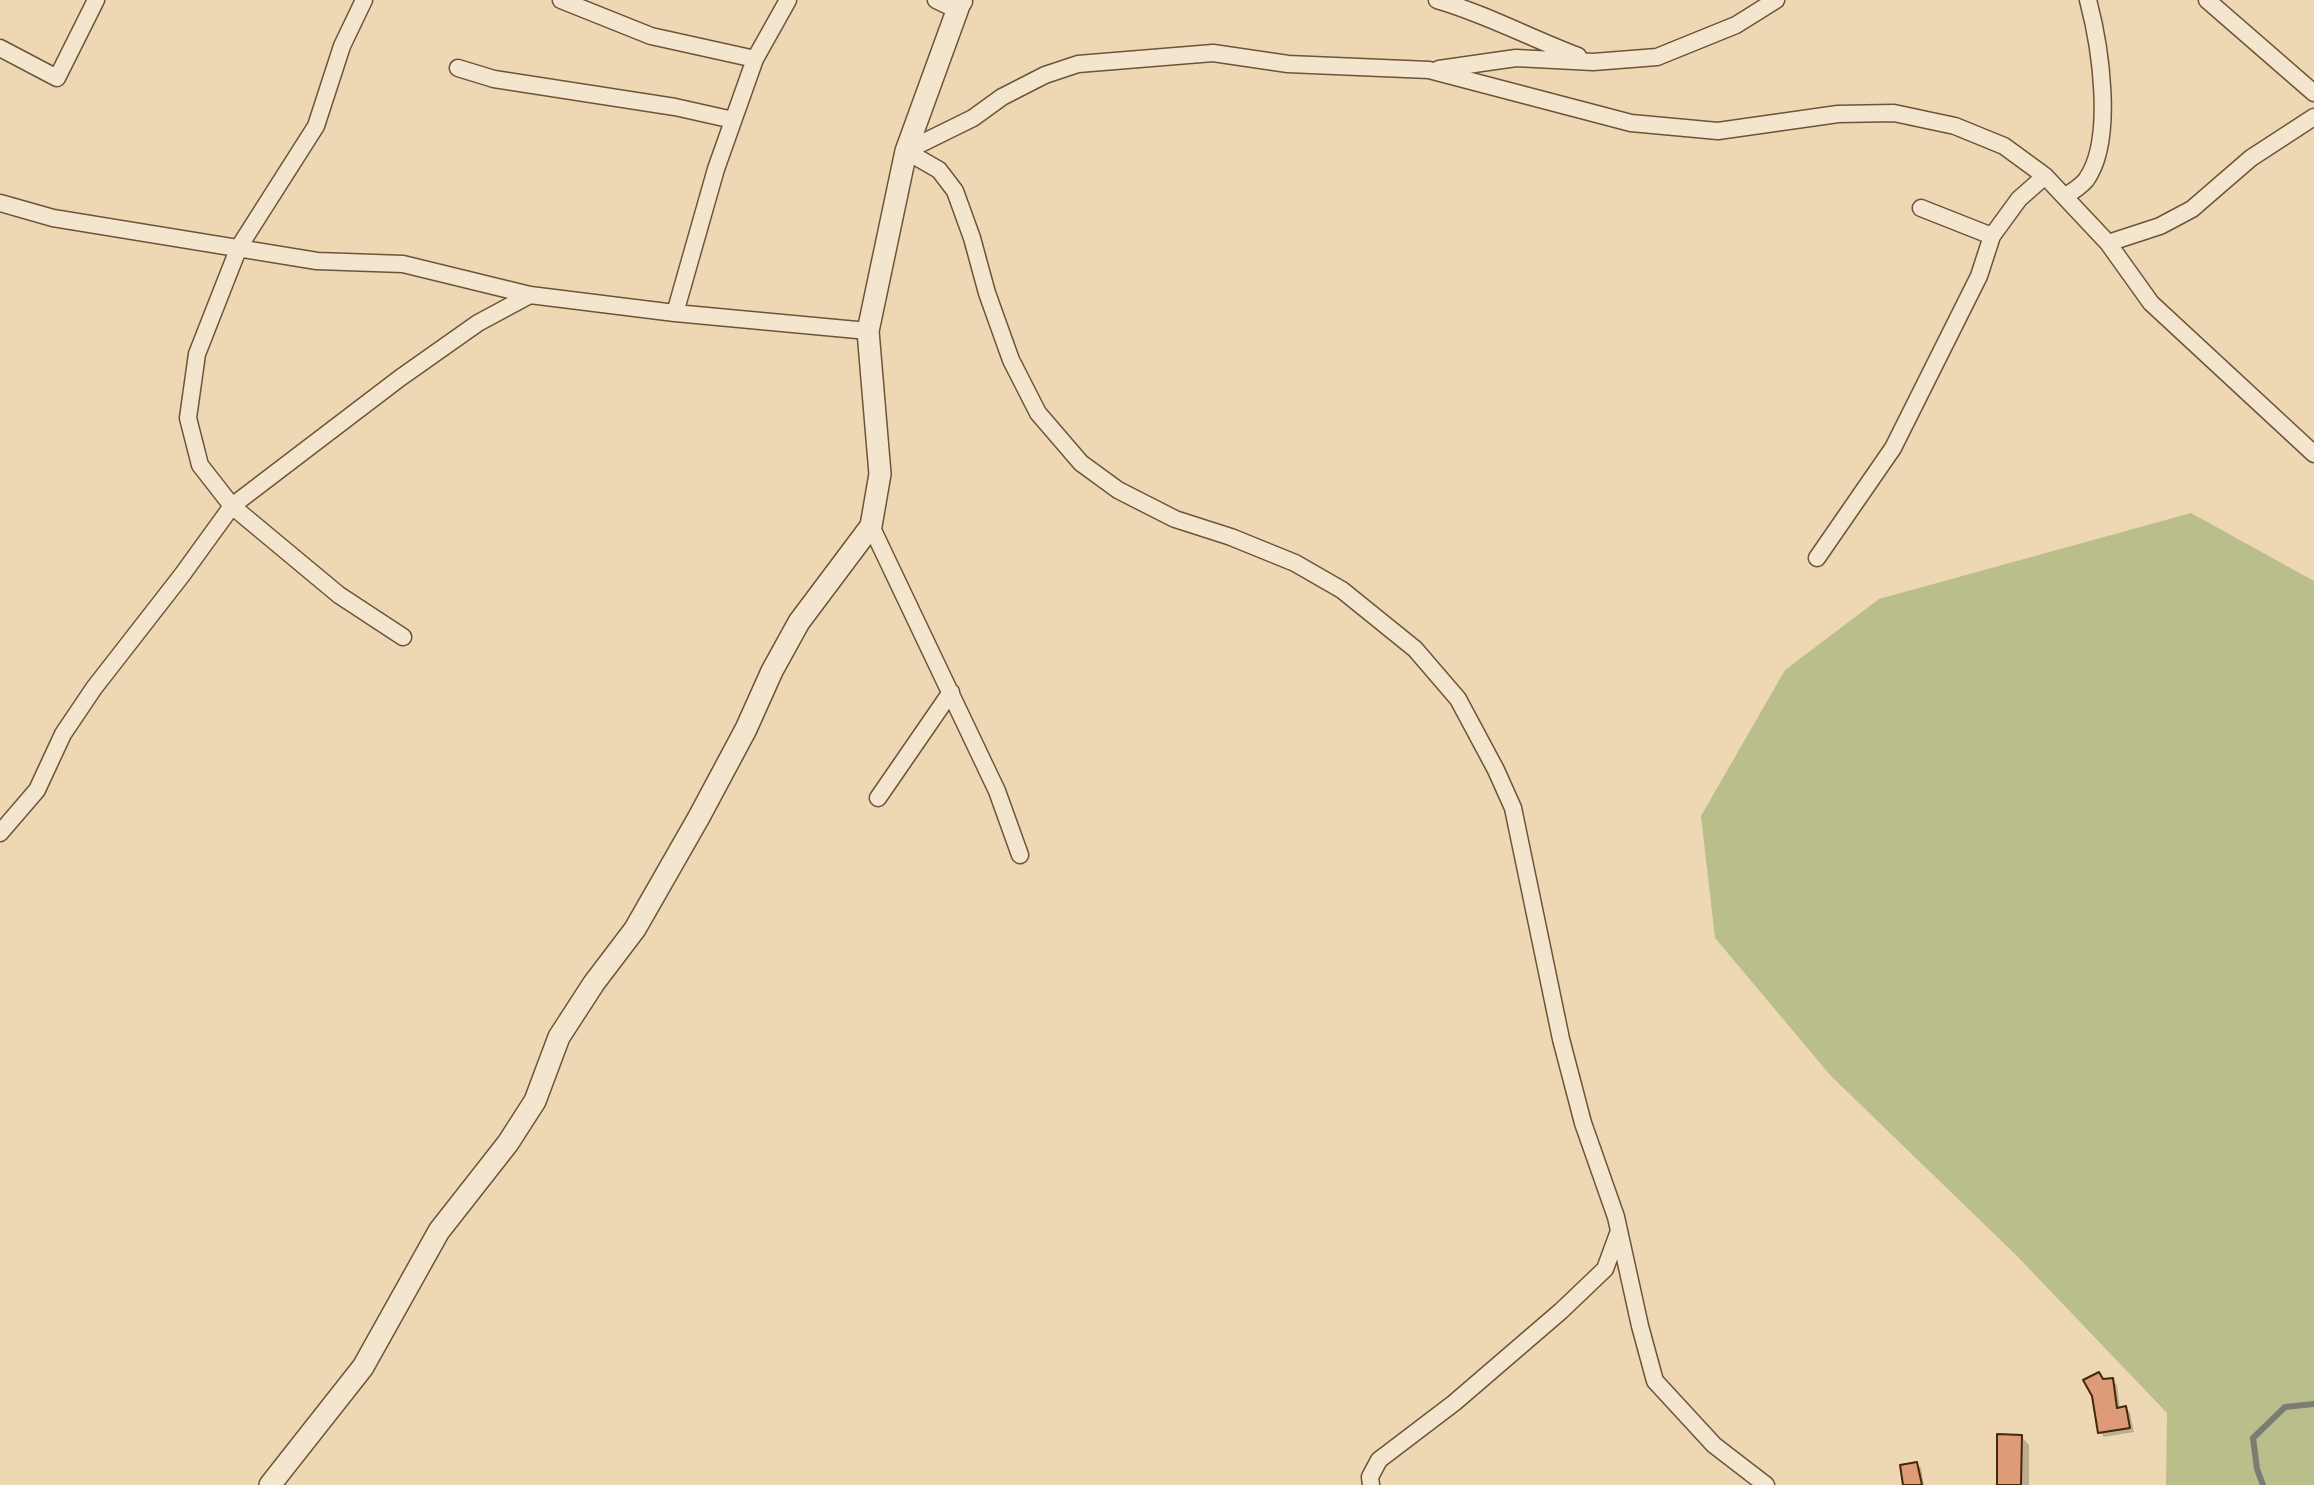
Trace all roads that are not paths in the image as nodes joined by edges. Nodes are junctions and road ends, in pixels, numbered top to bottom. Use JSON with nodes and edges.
{"nodes":[{"id":1,"x":96,"y":0,"type":"edge"},
{"id":2,"x":365,"y":0,"type":"edge"},
{"id":3,"x":561,"y":0,"type":"edge"},
{"id":4,"x":788,"y":0,"type":"edge"},
{"id":5,"x":936,"y":0,"type":"edge"},
{"id":6,"x":1437,"y":0,"type":"edge"},
{"id":7,"x":1776,"y":0,"type":"edge"},
{"id":8,"x":2088,"y":0,"type":"edge"},
{"id":9,"x":2207,"y":0,"type":"edge"},
{"id":10,"x":961,"y":3,"type":"edge"},
{"id":11,"x":0,"y":48,"type":"edge"},
{"id":12,"x":755,"y":59,"type":"junction"},
{"id":13,"x":1593,"y":62,"type":"junction"},
{"id":14,"x":458,"y":68,"type":"dead end"},
{"id":15,"x":1429,"y":70,"type":"junction"},
{"id":16,"x":2314,"y":93,"type":"edge"},
{"id":17,"x":2314,"y":117,"type":"edge"},
{"id":18,"x":733,"y":120,"type":"junction"},
{"id":19,"x":906,"y":151,"type":"junction"},
{"id":20,"x":2045,"y":176,"type":"junction"},
{"id":21,"x":2065,"y":196,"type":"junction"},
{"id":22,"x":0,"y":203,"type":"edge"},
{"id":23,"x":1921,"y":208,"type":"dead end"},
{"id":24,"x":1992,"y":236,"type":"junction"},
{"id":25,"x":2108,"y":243,"type":"junction"},
{"id":26,"x":239,"y":247,"type":"junction"},
{"id":27,"x":530,"y":295,"type":"junction"},
{"id":28,"x":675,"y":313,"type":"junction"},
{"id":29,"x":868,"y":331,"type":"junction"},
{"id":30,"x":2314,"y":454,"type":"edge"},
{"id":31,"x":232,"y":506,"type":"junction"},
{"id":32,"x":871,"y":526,"type":"junction"},
{"id":33,"x":1817,"y":558,"type":"dead end"},
{"id":34,"x":403,"y":637,"type":"dead end"},
{"id":35,"x":951,"y":692,"type":"junction"},
{"id":36,"x":878,"y":798,"type":"dead end"},
{"id":37,"x":0,"y":833,"type":"edge"},
{"id":38,"x":1020,"y":855,"type":"dead end"},
{"id":39,"x":1619,"y":1231,"type":"junction"},
{"id":40,"x":270,"y":1485,"type":"edge"},
{"id":41,"x":1371,"y":1485,"type":"edge"},
{"id":42,"x":1766,"y":1485,"type":"edge"}],
"edges":[{"from":1,"to":11,"type":"street"},
{"from":2,"to":26,"type":"street"},
{"from":3,"to":12,"type":"street"},
{"from":4,"to":12,"type":"street"},
{"from":5,"to":10,"type":"street"},
{"from":6,"to":13,"type":"street"},
{"from":7,"to":13,"type":"street"},
{"from":8,"to":21,"type":"street"},
{"from":9,"to":16,"type":"street"},
{"from":10,"to":19,"type":"street"},
{"from":12,"to":18,"type":"street"},
{"from":13,"to":15,"type":"street"},
{"from":14,"to":18,"type":"street"},
{"from":15,"to":19,"type":"street"},
{"from":15,"to":20,"type":"street"},
{"from":17,"to":25,"type":"street"},
{"from":18,"to":28,"type":"street"},
{"from":19,"to":29,"type":"street"},
{"from":19,"to":39,"type":"street"},
{"from":20,"to":21,"type":"street"},
{"from":20,"to":24,"type":"street"},
{"from":21,"to":25,"type":"street"},
{"from":22,"to":26,"type":"street"},
{"from":23,"to":24,"type":"street"},
{"from":24,"to":33,"type":"street"},
{"from":25,"to":30,"type":"street"},
{"from":26,"to":27,"type":"street"},
{"from":26,"to":31,"type":"street"},
{"from":27,"to":28,"type":"street"},
{"from":27,"to":31,"type":"street"},
{"from":28,"to":29,"type":"street"},
{"from":29,"to":32,"type":"street"},
{"from":31,"to":34,"type":"street"},
{"from":31,"to":37,"type":"street"},
{"from":32,"to":35,"type":"street"},
{"from":32,"to":40,"type":"street"},
{"from":35,"to":36,"type":"street"},
{"from":35,"to":38,"type":"street"},
{"from":39,"to":41,"type":"street"},
{"from":39,"to":42,"type":"street"}]}
